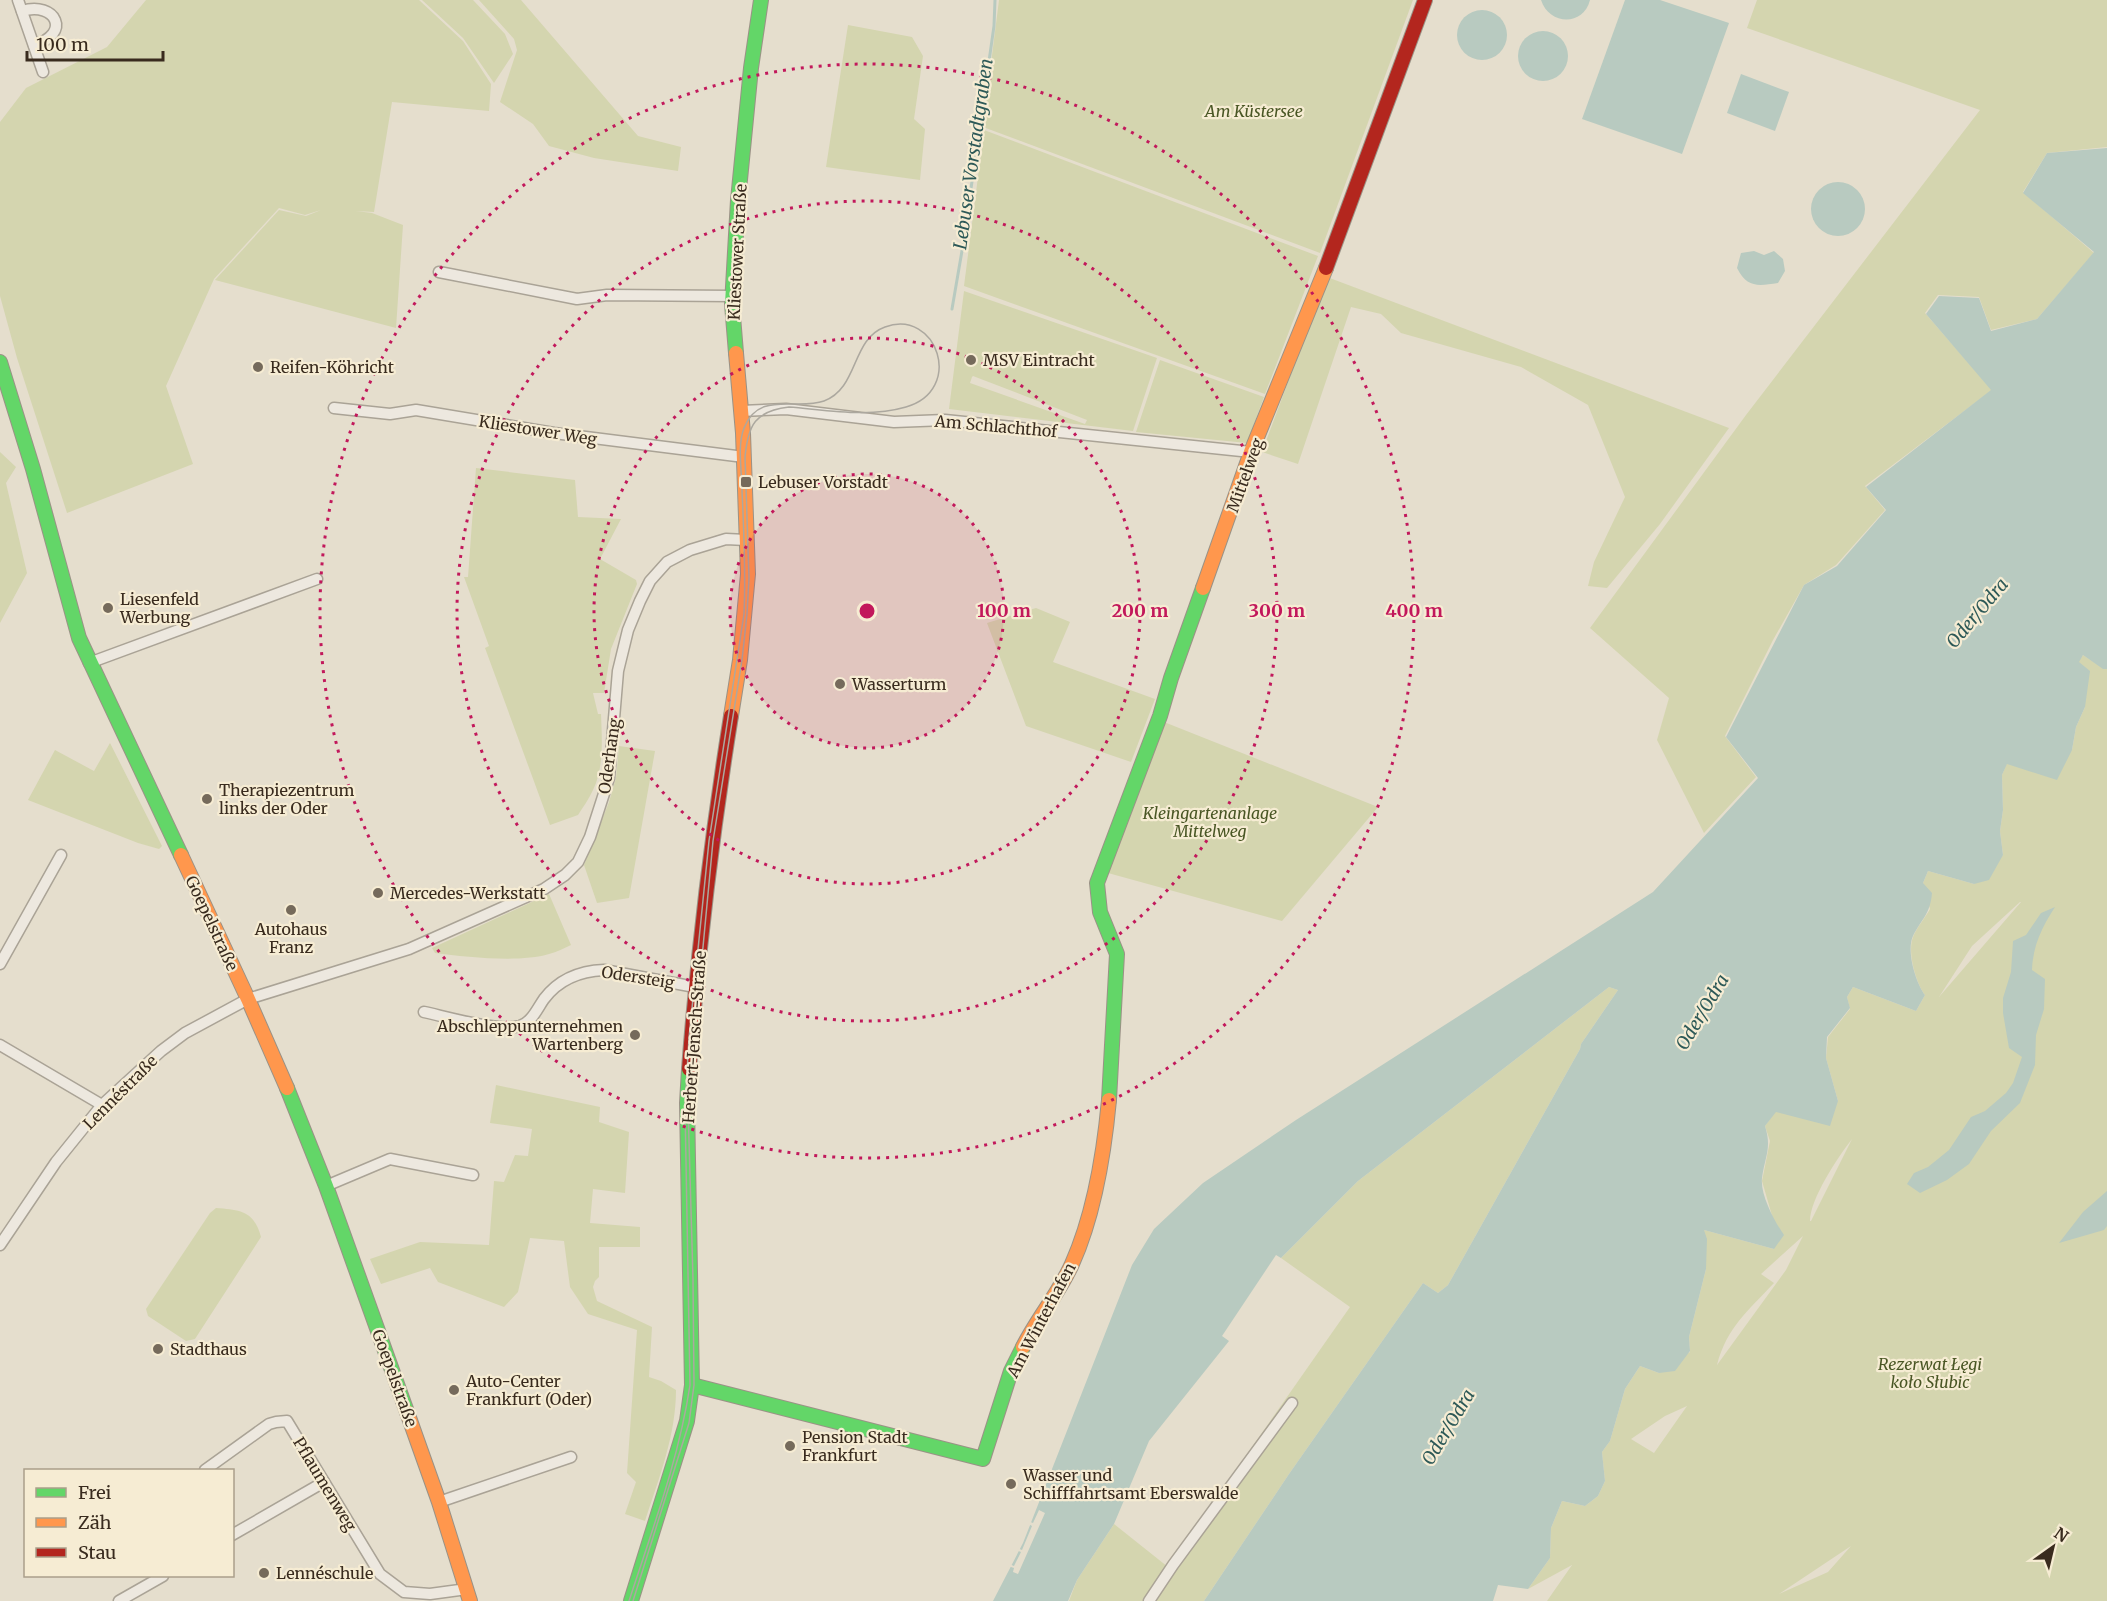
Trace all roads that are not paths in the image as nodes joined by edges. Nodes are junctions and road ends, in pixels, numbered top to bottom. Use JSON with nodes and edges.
{"nodes":[{"id":1,"x":18,"y":0,"type":"edge"},
{"id":2,"x":761,"y":0,"type":"edge"},
{"id":3,"x":1425,"y":0,"type":"edge"},
{"id":4,"x":22,"y":11,"type":"junction"},
{"id":5,"x":34,"y":45,"type":"junction"},
{"id":6,"x":43,"y":72,"type":"dead end"},
{"id":7,"x":439,"y":272,"type":"dead end"},
{"id":8,"x":733,"y":296,"type":"junction"},
{"id":9,"x":0,"y":362,"type":"edge"},
{"id":10,"x":334,"y":408,"type":"dead end"},
{"id":11,"x":741,"y":411,"type":"junction"},
{"id":12,"x":1251,"y":452,"type":"junction"},
{"id":13,"x":744,"y":457,"type":"junction"},
{"id":14,"x":746,"y":540,"type":"junction"},
{"id":15,"x":317,"y":579,"type":"dead end"},
{"id":16,"x":89,"y":663,"type":"junction"},
{"id":17,"x":61,"y":855,"type":"dead end"},
{"id":18,"x":1117,"y":954,"type":"joint"},
{"id":19,"x":0,"y":964,"type":"edge"},
{"id":20,"x":695,"y":987,"type":"junction"},
{"id":21,"x":248,"y":999,"type":"junction"},
{"id":22,"x":424,"y":1012,"type":"dead end"},
{"id":23,"x":0,"y":1045,"type":"edge"},
{"id":24,"x":102,"y":1105,"type":"junction"},
{"id":25,"x":473,"y":1175,"type":"dead end"},
{"id":26,"x":326,"y":1186,"type":"junction"},
{"id":27,"x":0,"y":1245,"type":"edge"},
{"id":28,"x":692,"y":1385,"type":"junction"},
{"id":29,"x":1292,"y":1403,"type":"dead end"},
{"id":30,"x":571,"y":1457,"type":"dead end"},
{"id":31,"x":206,"y":1469,"type":"edge"},
{"id":32,"x":324,"y":1482,"type":"junction"},
{"id":33,"x":439,"y":1502,"type":"junction"},
{"id":34,"x":234,"y":1534,"type":"edge"},
{"id":35,"x":160,"y":1577,"type":"edge"},
{"id":36,"x":468,"y":1595,"type":"edge"},
{"id":37,"x":403,"y":1597,"type":"edge"},
{"id":38,"x":119,"y":1601,"type":"edge"},
{"id":39,"x":631,"y":1601,"type":"edge"},
{"id":40,"x":1149,"y":1601,"type":"edge"}],
"edges":[{"from":1,"to":4,"type":"street"},
{"from":2,"to":8,"type":"street","name":"Kliestower Straße"},
{"from":3,"to":12,"type":"street","name":"Mittelweg"},
{"from":4,"to":5,"type":"street"},
{"from":4,"to":5,"type":"street"},
{"from":5,"to":6,"type":"street"},
{"from":7,"to":8,"type":"street"},
{"from":8,"to":11,"type":"street","name":"Kliestower Straße"},
{"from":9,"to":16,"type":"street","name":"Goepelstraße"},
{"from":10,"to":13,"type":"street","name":"Kliestower Weg"},
{"from":11,"to":12,"type":"street","name":"Am Schlachthof"},
{"from":11,"to":13,"type":"street","name":"Kliestower Straße"},
{"from":12,"to":18,"type":"street","name":"Mittelweg"},
{"from":13,"to":14,"type":"street","name":"Kliestower Straße"},
{"from":14,"to":20,"type":"street","name":"Herbert-Jensch-Straße"},
{"from":14,"to":21,"type":"street","name":"Oderhang"},
{"from":15,"to":16,"type":"street"},
{"from":16,"to":21,"type":"street","name":"Goepelstraße"},
{"from":17,"to":19,"type":"street"},
{"from":18,"to":28,"type":"street","name":"Am Winterhafen"},
{"from":20,"to":22,"type":"street","name":"Odersteig"},
{"from":20,"to":28,"type":"street","name":"Herbert-Jensch-Straße"},
{"from":21,"to":24,"type":"street","name":"Lennéstraße"},
{"from":21,"to":26,"type":"street","name":"Goepelstraße"},
{"from":23,"to":24,"type":"street"},
{"from":24,"to":27,"type":"street","name":"Lennéstraße"},
{"from":25,"to":26,"type":"street"},
{"from":26,"to":33,"type":"street","name":"Goepelstraße"},
{"from":28,"to":39,"type":"street","name":"Herbert-Jensch-Straße"},
{"from":29,"to":40,"type":"street"},
{"from":30,"to":33,"type":"street"},
{"from":31,"to":32,"type":"street","name":"Pflaumenweg"},
{"from":32,"to":34,"type":"street"},
{"from":32,"to":37,"type":"street","name":"Pflaumenweg"},
{"from":33,"to":36,"type":"street","name":"Goepelstraße"},
{"from":35,"to":38,"type":"street"},
{"from":36,"to":37,"type":"street","name":"Pflaumenweg"}]}
